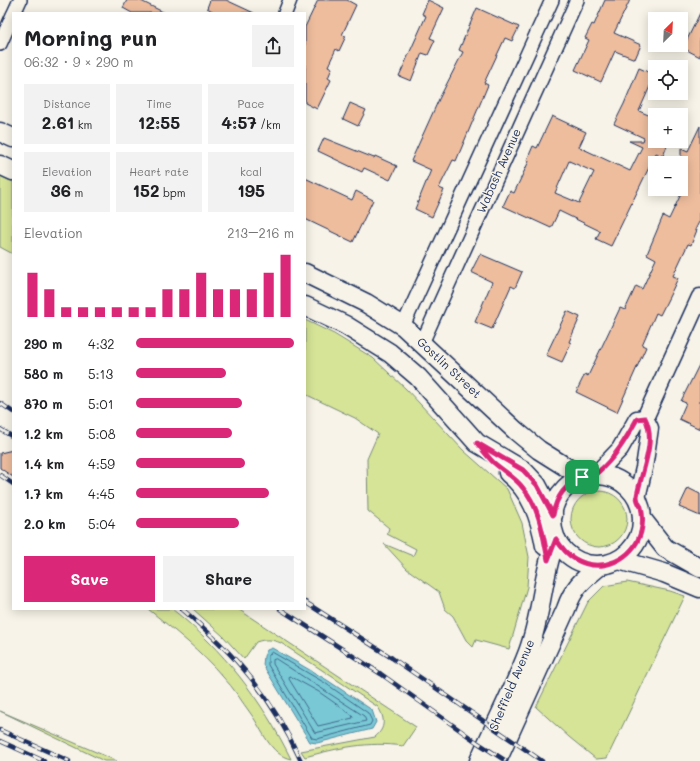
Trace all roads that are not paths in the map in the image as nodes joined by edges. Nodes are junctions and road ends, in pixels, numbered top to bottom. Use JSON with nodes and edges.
{"nodes":[{"id":1,"x":20,"y":0,"type":"edge"},
{"id":2,"x":290,"y":0,"type":"edge"},
{"id":3,"x":552,"y":0,"type":"edge"},
{"id":4,"x":577,"y":0,"type":"edge"},
{"id":5,"x":15,"y":12,"type":"edge"},
{"id":6,"x":285,"y":12,"type":"edge"},
{"id":7,"x":12,"y":18,"type":"edge"},
{"id":8,"x":0,"y":44,"type":"edge"},
{"id":9,"x":0,"y":132,"type":"edge"},
{"id":10,"x":12,"y":138,"type":"edge"},
{"id":11,"x":0,"y":165,"type":"edge"},
{"id":12,"x":12,"y":171,"type":"edge"},
{"id":13,"x":306,"y":273,"type":"edge"},
{"id":14,"x":700,"y":297,"type":"edge"},
{"id":15,"x":306,"y":306,"type":"edge"},
{"id":16,"x":403,"y":326,"type":"junction"},
{"id":17,"x":422,"y":343,"type":"junction"},
{"id":18,"x":645,"y":418,"type":"junction"},
{"id":19,"x":477,"y":443,"type":"junction"},
{"id":20,"x":589,"y":476,"type":"junction"},
{"id":21,"x":637,"y":498,"type":"junction"},
{"id":22,"x":553,"y":515,"type":"junction"},
{"id":23,"x":643,"y":520,"type":"junction"},
{"id":24,"x":556,"y":539,"type":"junction"},
{"id":25,"x":548,"y":560,"type":"junction"},
{"id":26,"x":618,"y":560,"type":"junction"},
{"id":27,"x":601,"y":565,"type":"junction"},
{"id":28,"x":700,"y":568,"type":"edge"},
{"id":29,"x":700,"y":588,"type":"edge"},
{"id":30,"x":479,"y":761,"type":"edge"},
{"id":31,"x":497,"y":761,"type":"edge"}],
"edges":[{"from":1,"to":5,"type":"street"},
{"from":2,"to":6,"type":"street"},
{"from":3,"to":16,"type":"street","name":"Wabash Avenue"},
{"from":4,"to":17,"type":"street","name":"Wabash Avenue"},
{"from":7,"to":8,"type":"street"},
{"from":9,"to":10,"type":"main road"},
{"from":11,"to":12,"type":"main road"},
{"from":13,"to":16,"type":"main road","name":"Gostlin Street"},
{"from":14,"to":18,"type":"street"},
{"from":15,"to":19,"type":"main road"},
{"from":16,"to":17,"type":"main road","name":"Gostlin Street"},
{"from":17,"to":20,"type":"main road","name":"Gostlin Street"},
{"from":18,"to":20,"type":"street"},
{"from":18,"to":21,"type":"street"},
{"from":19,"to":22,"type":"main road"},
{"from":19,"to":25,"type":"main road"},
{"from":20,"to":21,"type":"main road"},
{"from":20,"to":22,"type":"main road"},
{"from":21,"to":23,"type":"main road"},
{"from":22,"to":24,"type":"main road"},
{"from":23,"to":26,"type":"main road"},
{"from":23,"to":28,"type":"main road"},
{"from":24,"to":25,"type":"main road","name":"Sheffield Avenue"},
{"from":24,"to":27,"type":"main road"},
{"from":25,"to":30,"type":"main road","name":"Sheffield Avenue"},
{"from":26,"to":27,"type":"main road"},
{"from":26,"to":29,"type":"main road"},
{"from":27,"to":31,"type":"main road","name":"Sheffield Avenue"}]}
